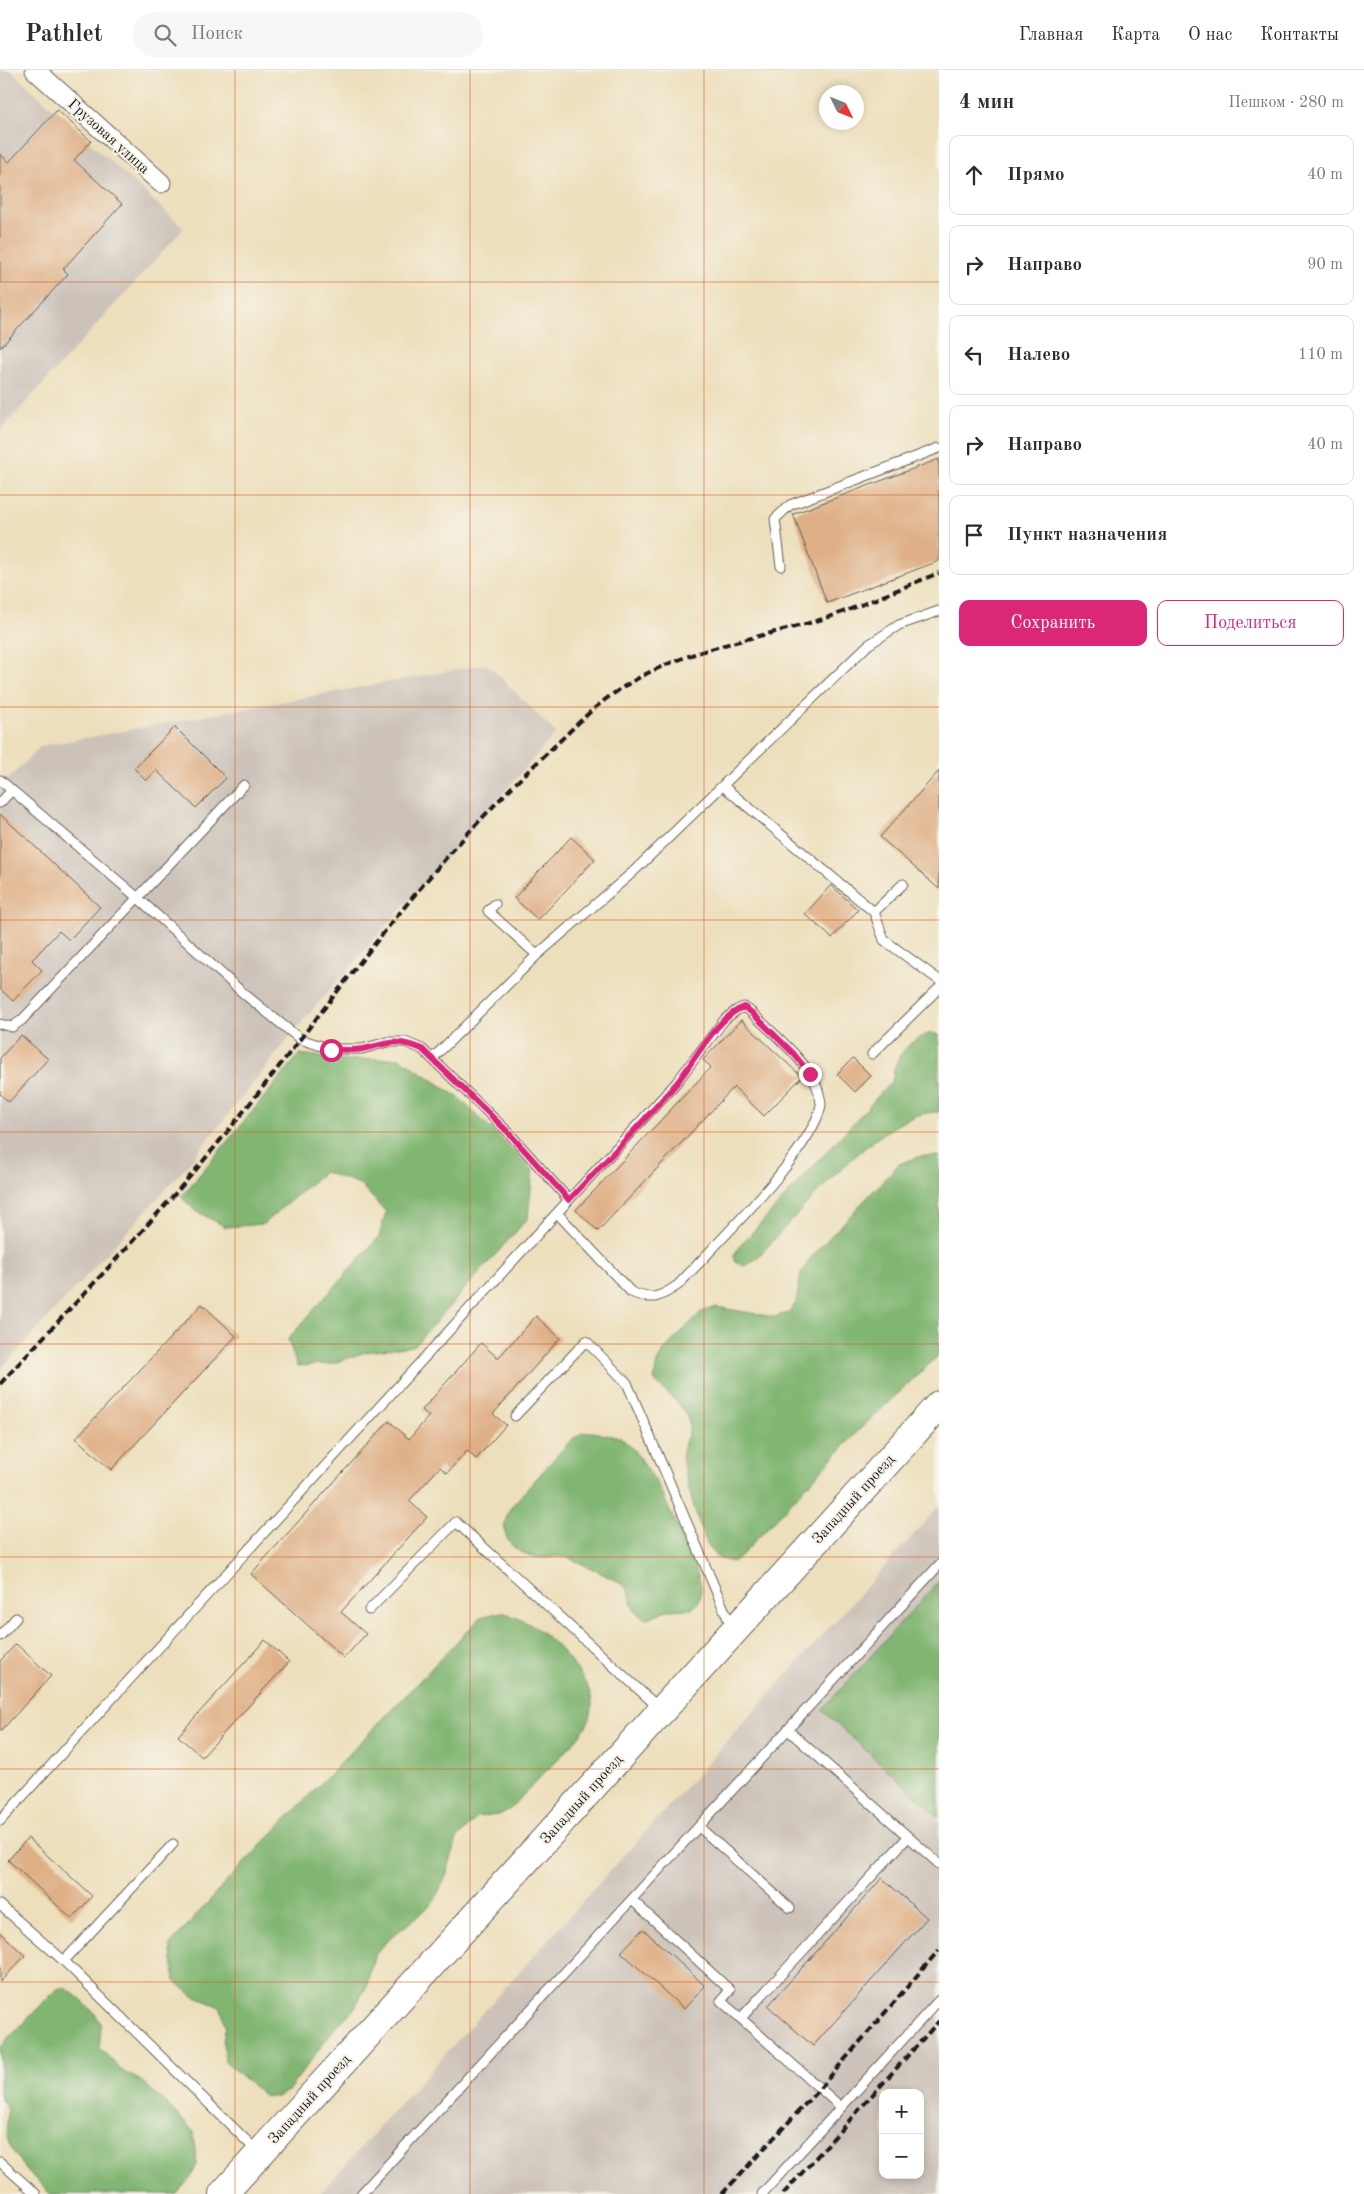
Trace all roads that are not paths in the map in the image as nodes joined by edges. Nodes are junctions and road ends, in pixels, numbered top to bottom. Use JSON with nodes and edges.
{"nodes":[{"id":1,"x":35,"y":70,"type":"edge"},
{"id":2,"x":161,"y":182,"type":"dead end"},
{"id":3,"x":939,"y":448,"type":"edge"},
{"id":4,"x":781,"y":566,"type":"dead end"},
{"id":5,"x":939,"y":611,"type":"edge"},
{"id":6,"x":0,"y":780,"type":"edge"},
{"id":7,"x":244,"y":785,"type":"dead end"},
{"id":8,"x":723,"y":786,"type":"junction"},
{"id":9,"x":12,"y":790,"type":"junction"},
{"id":10,"x":0,"y":803,"type":"edge"},
{"id":11,"x":903,"y":884,"type":"dead end"},
{"id":12,"x":138,"y":898,"type":"junction"},
{"id":13,"x":496,"y":904,"type":"dead end"},
{"id":14,"x":874,"y":912,"type":"junction"},
{"id":15,"x":537,"y":955,"type":"junction"},
{"id":16,"x":939,"y":980,"type":"edge"},
{"id":17,"x":939,"y":988,"type":"edge"},
{"id":18,"x":0,"y":1024,"type":"edge"},
{"id":19,"x":872,"y":1054,"type":"dead end"},
{"id":20,"x":432,"y":1058,"type":"junction"},
{"id":21,"x":569,"y":1200,"type":"junction"},
{"id":22,"x":557,"y":1213,"type":"junction"},
{"id":23,"x":939,"y":1405,"type":"edge"},
{"id":24,"x":515,"y":1416,"type":"dead end"},
{"id":25,"x":939,"y":1565,"type":"edge"},
{"id":26,"x":369,"y":1610,"type":"dead end"},
{"id":27,"x":16,"y":1618,"type":"dead end"},
{"id":28,"x":734,"y":1630,"type":"junction"},
{"id":29,"x":0,"y":1636,"type":"edge"},
{"id":30,"x":661,"y":1710,"type":"junction"},
{"id":31,"x":788,"y":1730,"type":"junction"},
{"id":32,"x":0,"y":1822,"type":"edge"},
{"id":33,"x":699,"y":1827,"type":"junction"},
{"id":34,"x":908,"y":1837,"type":"junction"},
{"id":35,"x":173,"y":1844,"type":"dead end"},
{"id":36,"x":939,"y":1864,"type":"edge"},
{"id":37,"x":632,"y":1900,"type":"junction"},
{"id":38,"x":0,"y":1905,"type":"edge"},
{"id":39,"x":790,"y":1908,"type":"dead end"},
{"id":40,"x":64,"y":1961,"type":"junction"},
{"id":41,"x":939,"y":2000,"type":"edge"},
{"id":42,"x":741,"y":2018,"type":"junction"},
{"id":43,"x":841,"y":2107,"type":"junction"},
{"id":44,"x":260,"y":2154,"type":"junction"},
{"id":45,"x":0,"y":2162,"type":"edge"},
{"id":46,"x":36,"y":2194,"type":"edge"},
{"id":47,"x":223,"y":2194,"type":"edge"},
{"id":48,"x":361,"y":2194,"type":"edge"},
{"id":49,"x":762,"y":2194,"type":"edge"}],
"edges":[{"from":1,"to":2,"type":"street","name":"Грузовая улица"},
{"from":3,"to":4,"type":"lane"},
{"from":5,"to":8,"type":"lane"},
{"from":6,"to":9,"type":"lane"},
{"from":7,"to":12,"type":"lane"},
{"from":8,"to":14,"type":"lane"},
{"from":8,"to":15,"type":"lane"},
{"from":9,"to":10,"type":"lane"},
{"from":9,"to":12,"type":"lane"},
{"from":11,"to":14,"type":"lane"},
{"from":12,"to":18,"type":"lane"},
{"from":12,"to":20,"type":"lane"},
{"from":13,"to":15,"type":"lane"},
{"from":14,"to":16,"type":"lane"},
{"from":15,"to":20,"type":"lane"},
{"from":17,"to":19,"type":"lane"},
{"from":20,"to":21,"type":"lane"},
{"from":21,"to":22,"type":"lane"},
{"from":21,"to":22,"type":"lane"},
{"from":22,"to":32,"type":"lane"},
{"from":23,"to":28,"type":"main road","name":"Западный проезд"},
{"from":24,"to":28,"type":"lane"},
{"from":25,"to":31,"type":"lane"},
{"from":26,"to":30,"type":"lane"},
{"from":27,"to":29,"type":"lane"},
{"from":28,"to":30,"type":"main road","name":"Западный проезд"},
{"from":30,"to":44,"type":"main road","name":"Западный проезд"},
{"from":31,"to":33,"type":"lane"},
{"from":31,"to":34,"type":"lane"},
{"from":33,"to":37,"type":"lane"},
{"from":33,"to":39,"type":"lane"},
{"from":34,"to":36,"type":"lane"},
{"from":34,"to":42,"type":"lane"},
{"from":35,"to":40,"type":"lane"},
{"from":37,"to":42,"type":"lane"},
{"from":37,"to":48,"type":"lane"},
{"from":38,"to":40,"type":"lane"},
{"from":40,"to":44,"type":"lane"},
{"from":41,"to":43,"type":"lane"},
{"from":42,"to":43,"type":"lane"},
{"from":43,"to":49,"type":"lane"},
{"from":44,"to":47,"type":"main road","name":"Западный проезд"},
{"from":45,"to":46,"type":"lane"}]}
